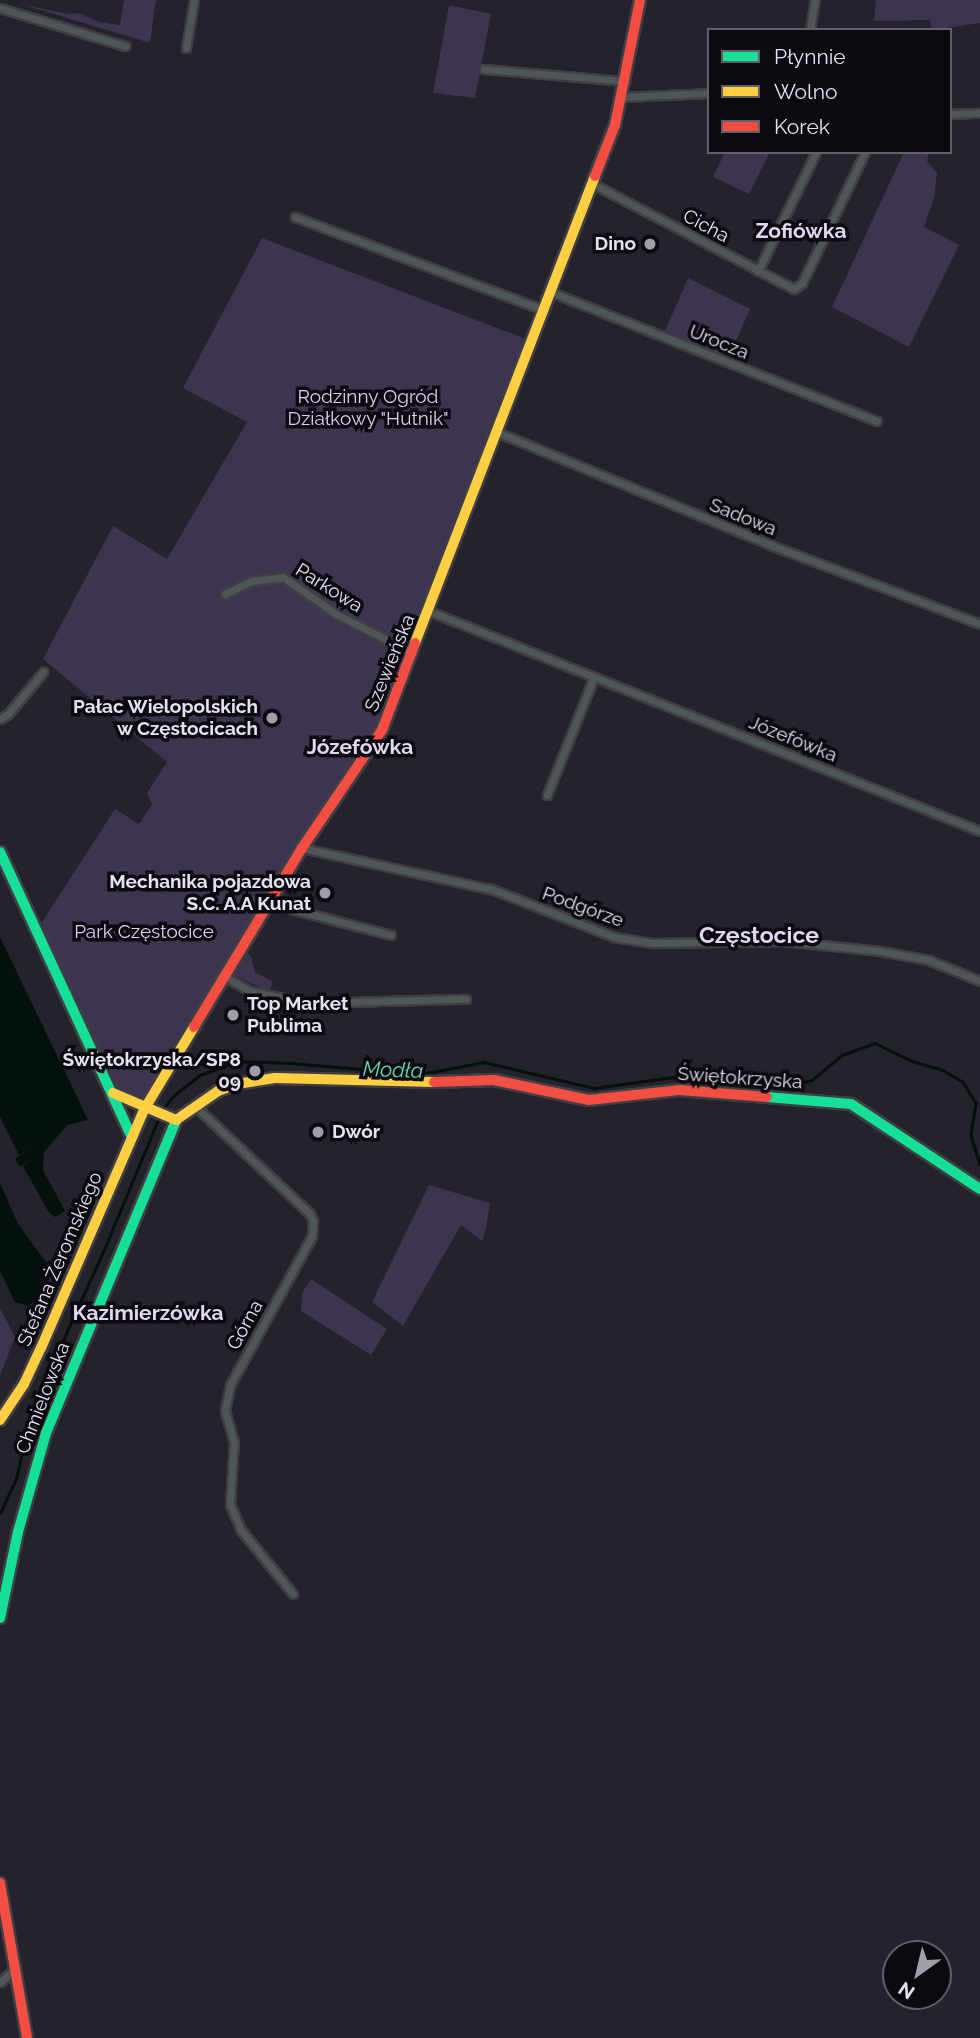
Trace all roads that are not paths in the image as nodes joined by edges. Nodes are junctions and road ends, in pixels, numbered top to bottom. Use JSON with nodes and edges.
{"nodes":[{"id":1,"x":194,"y":0,"type":"edge"},
{"id":2,"x":640,"y":0,"type":"edge"},
{"id":3,"x":815,"y":0,"type":"edge"},
{"id":4,"x":0,"y":8,"type":"edge"},
{"id":5,"x":810,"y":28,"type":"edge"},
{"id":6,"x":125,"y":46,"type":"dead end"},
{"id":7,"x":186,"y":48,"type":"dead end"},
{"id":8,"x":484,"y":69,"type":"dead end"},
{"id":9,"x":626,"y":81,"type":"junction"},
{"id":10,"x":707,"y":93,"type":"edge"},
{"id":11,"x":623,"y":97,"type":"junction"},
{"id":12,"x":980,"y":113,"type":"edge"},
{"id":13,"x":952,"y":114,"type":"edge"},
{"id":14,"x":815,"y":154,"type":"edge"},
{"id":15,"x":863,"y":154,"type":"edge"},
{"id":16,"x":593,"y":184,"type":"junction"},
{"id":17,"x":295,"y":217,"type":"dead end"},
{"id":18,"x":758,"y":271,"type":"junction"},
{"id":19,"x":551,"y":292,"type":"junction"},
{"id":20,"x":544,"y":310,"type":"junction"},
{"id":21,"x":876,"y":421,"type":"dead end"},
{"id":22,"x":497,"y":432,"type":"junction"},
{"id":23,"x":225,"y":594,"type":"dead end"},
{"id":24,"x":429,"y":611,"type":"junction"},
{"id":25,"x":980,"y":624,"type":"edge"},
{"id":26,"x":413,"y":653,"type":"junction"},
{"id":27,"x":43,"y":672,"type":"dead end"},
{"id":28,"x":594,"y":677,"type":"junction"},
{"id":29,"x":0,"y":719,"type":"edge"},
{"id":30,"x":547,"y":795,"type":"dead end"},
{"id":31,"x":980,"y":831,"type":"edge"},
{"id":32,"x":302,"y":848,"type":"junction"},
{"id":33,"x":0,"y":852,"type":"edge"},
{"id":34,"x":271,"y":899,"type":"junction"},
{"id":35,"x":391,"y":935,"type":"dead end"},
{"id":36,"x":224,"y":976,"type":"junction"},
{"id":37,"x":980,"y":981,"type":"edge"},
{"id":38,"x":466,"y":999,"type":"dead end"},
{"id":39,"x":113,"y":1093,"type":"junction"},
{"id":40,"x":195,"y":1106,"type":"junction"},
{"id":41,"x":149,"y":1110,"type":"junction"},
{"id":42,"x":170,"y":1118,"type":"junction"},
{"id":43,"x":131,"y":1136,"type":"junction"},
{"id":44,"x":980,"y":1189,"type":"edge"},
{"id":45,"x":0,"y":1420,"type":"edge"},
{"id":46,"x":293,"y":1594,"type":"dead end"},
{"id":47,"x":0,"y":1618,"type":"edge"},
{"id":48,"x":0,"y":1883,"type":"edge"},
{"id":49,"x":17,"y":1967,"type":"junction"},
{"id":50,"x":0,"y":1982,"type":"edge"},
{"id":51,"x":27,"y":2038,"type":"edge"}],
"edges":[{"from":1,"to":7,"type":"street"},
{"from":2,"to":9,"type":"street","name":"Szewieńska"},
{"from":3,"to":5,"type":"street"},
{"from":4,"to":6,"type":"street"},
{"from":8,"to":9,"type":"street"},
{"from":9,"to":11,"type":"street","name":"Szewieńska"},
{"from":10,"to":11,"type":"street"},
{"from":11,"to":16,"type":"street","name":"Szewieńska"},
{"from":12,"to":13,"type":"street"},
{"from":14,"to":18,"type":"street"},
{"from":15,"to":18,"type":"street","name":"Cicha"},
{"from":16,"to":18,"type":"street","name":"Cicha"},
{"from":16,"to":19,"type":"street","name":"Szewieńska"},
{"from":17,"to":20,"type":"street"},
{"from":19,"to":20,"type":"street","name":"Szewieńska"},
{"from":19,"to":21,"type":"street","name":"Urocza"},
{"from":20,"to":22,"type":"street","name":"Szewieńska"},
{"from":22,"to":24,"type":"street","name":"Szewieńska"},
{"from":22,"to":25,"type":"street","name":"Sadowa"},
{"from":23,"to":26,"type":"street","name":"Parkowa"},
{"from":24,"to":26,"type":"street","name":"Szewieńska"},
{"from":24,"to":28,"type":"street","name":"Józefówka"},
{"from":26,"to":32,"type":"street","name":"Szewieńska"},
{"from":27,"to":29,"type":"street"},
{"from":28,"to":30,"type":"street"},
{"from":28,"to":31,"type":"street","name":"Józefówka"},
{"from":32,"to":34,"type":"street","name":"Szewieńska"},
{"from":32,"to":37,"type":"street","name":"Podgórze"},
{"from":33,"to":39,"type":"street"},
{"from":34,"to":35,"type":"street"},
{"from":34,"to":36,"type":"street","name":"Szewieńska"},
{"from":36,"to":38,"type":"street"},
{"from":36,"to":41,"type":"street","name":"Szewieńska"},
{"from":39,"to":41,"type":"street"},
{"from":39,"to":43,"type":"street"},
{"from":40,"to":42,"type":"street","name":"Świętokrzyska"},
{"from":40,"to":44,"type":"street","name":"Świętokrzyska"},
{"from":40,"to":46,"type":"street","name":"Górna"},
{"from":41,"to":42,"type":"street"},
{"from":41,"to":43,"type":"street","name":"Stefana Żeromskiego"},
{"from":42,"to":47,"type":"street","name":"Chmielowska"},
{"from":43,"to":45,"type":"street","name":"Stefana Żeromskiego"},
{"from":48,"to":49,"type":"street"},
{"from":49,"to":50,"type":"street"},
{"from":49,"to":51,"type":"street"}]}
